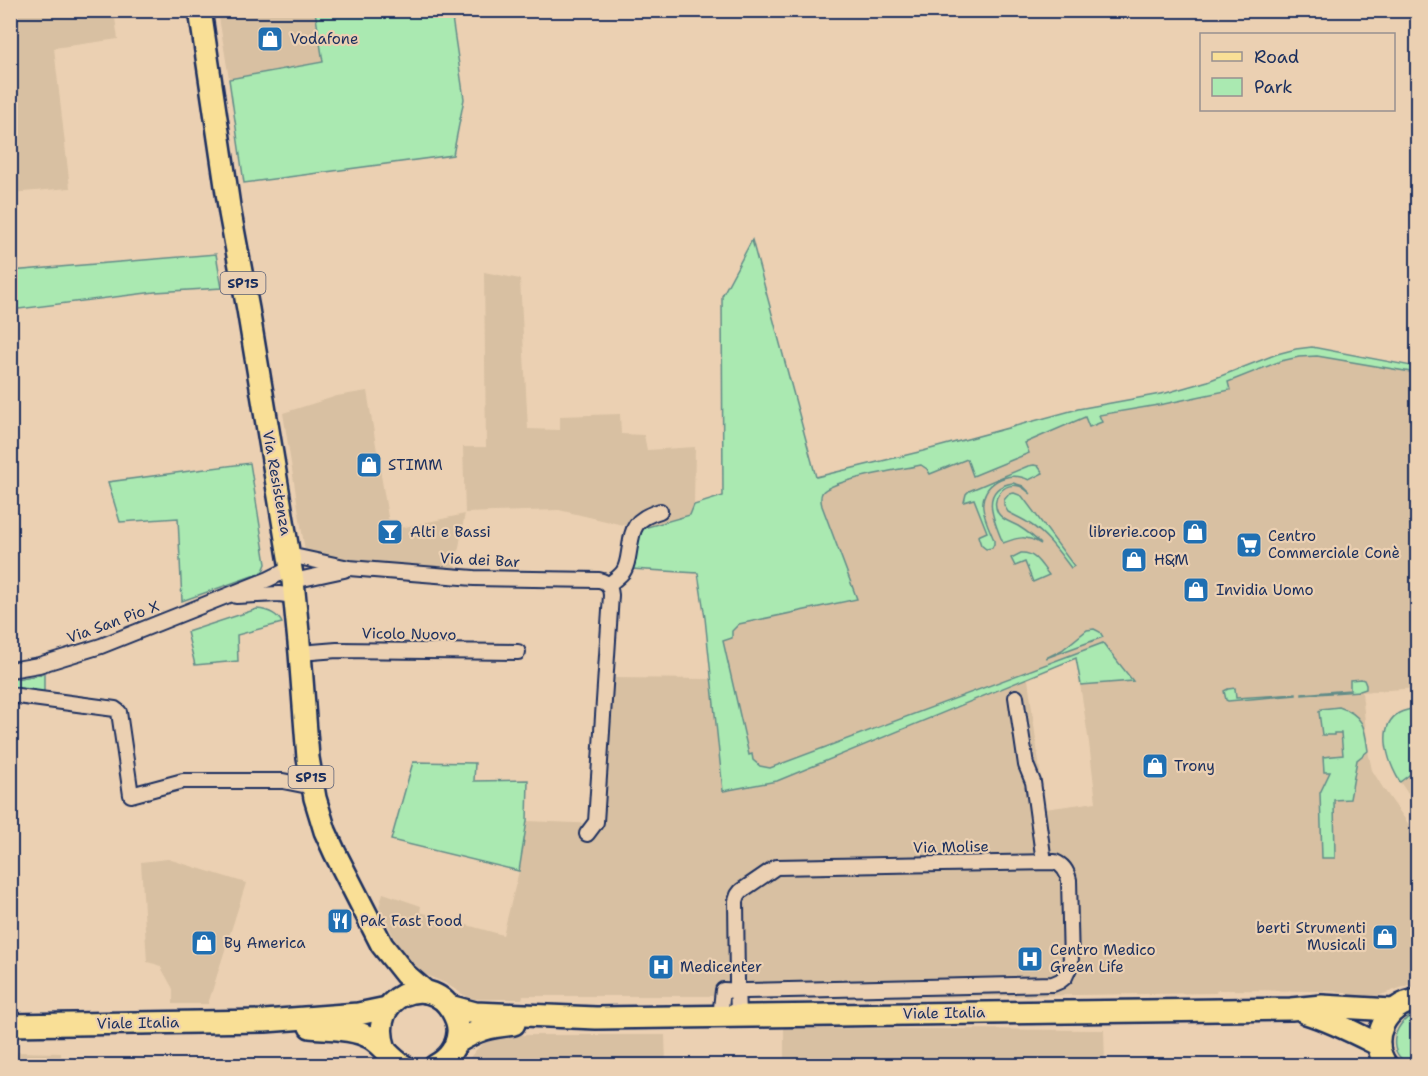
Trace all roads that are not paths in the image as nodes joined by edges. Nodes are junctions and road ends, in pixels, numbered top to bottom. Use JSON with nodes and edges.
{"nodes":[{"id":1,"x":200,"y":10,"type":"edge"},
{"id":2,"x":660,"y":511,"type":"dead end"},
{"id":3,"x":349,"y":568,"type":"junction"},
{"id":4,"x":292,"y":575,"type":"junction"},
{"id":5,"x":608,"y":585,"type":"junction"},
{"id":6,"x":225,"y":596,"type":"junction"},
{"id":7,"x":300,"y":652,"type":"junction"},
{"id":8,"x":518,"y":652,"type":"dead end"},
{"id":9,"x":10,"y":670,"type":"edge"},
{"id":10,"x":10,"y":696,"type":"edge"},
{"id":11,"x":1016,"y":697,"type":"dead end"},
{"id":12,"x":313,"y":787,"type":"junction"},
{"id":13,"x":587,"y":834,"type":"dead end"},
{"id":14,"x":1044,"y":862,"type":"junction"},
{"id":15,"x":382,"y":945,"type":"junction"},
{"id":16,"x":970,"y":985,"type":"junction"},
{"id":17,"x":738,"y":990,"type":"junction"},
{"id":18,"x":426,"y":992,"type":"junction"},
{"id":19,"x":1418,"y":1000,"type":"edge"},
{"id":20,"x":388,"y":1006,"type":"junction"},
{"id":21,"x":449,"y":1006,"type":"junction"},
{"id":22,"x":1292,"y":1009,"type":"junction"},
{"id":23,"x":1392,"y":1010,"type":"junction"},
{"id":24,"x":972,"y":1013,"type":"junction"},
{"id":25,"x":729,"y":1016,"type":"junction"},
{"id":26,"x":596,"y":1018,"type":"junction"},
{"id":27,"x":265,"y":1021,"type":"junction"},
{"id":28,"x":10,"y":1025,"type":"edge"},
{"id":29,"x":456,"y":1043,"type":"junction"},
{"id":30,"x":385,"y":1048,"type":"junction"},
{"id":31,"x":1384,"y":1060,"type":"edge"},
{"id":32,"x":404,"y":1065,"type":"edge"},
{"id":33,"x":435,"y":1065,"type":"edge"}],
"edges":[{"from":1,"to":4,"type":"main road","name":"Via Resistenza","number":"SP15"},
{"from":2,"to":5,"type":"street"},
{"from":3,"to":4,"type":"street","name":"Via dei Bar"},
{"from":3,"to":4,"type":"street","name":"Via dei Bar"},
{"from":3,"to":5,"type":"street","name":"Via dei Bar"},
{"from":4,"to":6,"type":"street","name":"Via San Pio X"},
{"from":4,"to":6,"type":"street","name":"Via San Pio X"},
{"from":4,"to":7,"type":"main road","name":"Via Resistenza","number":"SP15"},
{"from":5,"to":13,"type":"street"},
{"from":6,"to":9,"type":"street","name":"Via San Pio X"},
{"from":7,"to":8,"type":"street","name":"Vicolo Nuovo"},
{"from":7,"to":12,"type":"main road","name":"Via Resistenza","number":"SP15"},
{"from":10,"to":12,"type":"street"},
{"from":11,"to":14,"type":"street"},
{"from":12,"to":15,"type":"main road","name":"Via Resistenza","number":"SP15"},
{"from":14,"to":16,"type":"street","name":"Via Molise"},
{"from":14,"to":17,"type":"street","name":"Via Molise"},
{"from":15,"to":18,"type":"main road","number":"SP15"},
{"from":15,"to":20,"type":"main road","number":"SP15"},
{"from":16,"to":17,"type":"street","name":"Via Molise"},
{"from":16,"to":24,"type":"street"},
{"from":17,"to":25,"type":"street","name":"Via Molise"},
{"from":18,"to":20,"type":"main road"},
{"from":18,"to":21,"type":"main road"},
{"from":19,"to":23,"type":"main road"},
{"from":20,"to":27,"type":"main road"},
{"from":20,"to":30,"type":"main road"},
{"from":21,"to":26,"type":"main road"},
{"from":21,"to":29,"type":"main road"},
{"from":22,"to":23,"type":"main road","name":"Viale Italia"},
{"from":22,"to":24,"type":"main road","name":"Viale Italia"},
{"from":22,"to":31,"type":"main road","name":"Viale Italia"},
{"from":23,"to":31,"type":"main road"},
{"from":24,"to":25,"type":"main road","name":"Viale Italia"},
{"from":25,"to":26,"type":"main road","name":"Viale Italia"},
{"from":26,"to":29,"type":"main road"},
{"from":27,"to":28,"type":"main road","name":"Viale Italia"},
{"from":27,"to":30,"type":"main road"},
{"from":29,"to":33,"type":"main road"},
{"from":30,"to":32,"type":"main road"}]}
